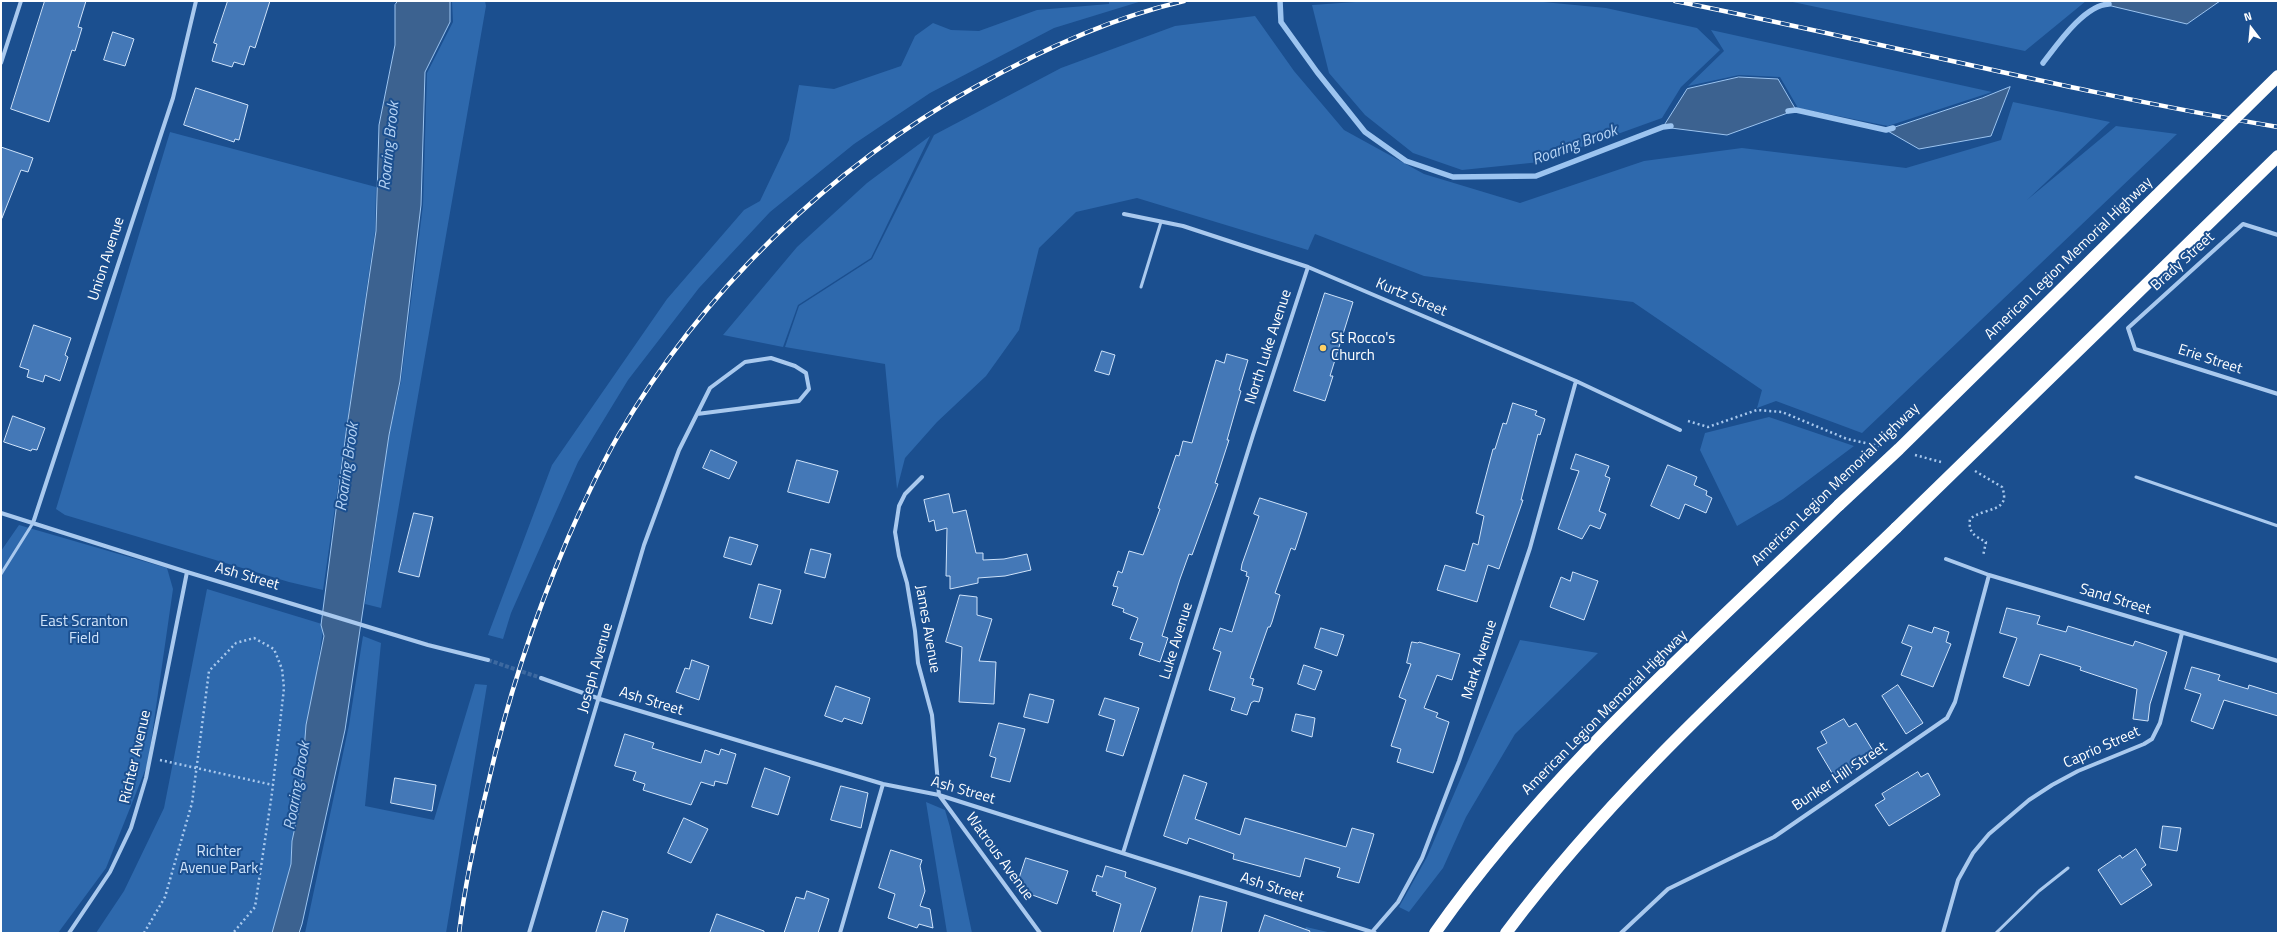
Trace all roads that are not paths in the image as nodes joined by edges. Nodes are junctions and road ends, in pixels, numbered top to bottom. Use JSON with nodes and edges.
{"nodes":[{"id":1,"x":21,"y":1,"type":"edge"},
{"id":2,"x":196,"y":1,"type":"edge"},
{"id":3,"x":1,"y":63,"type":"edge"},
{"id":4,"x":2278,"y":76,"type":"edge"},
{"id":5,"x":2278,"y":156,"type":"edge"},
{"id":6,"x":1124,"y":214,"type":"dead end"},
{"id":7,"x":1161,"y":222,"type":"junction"},
{"id":8,"x":2278,"y":235,"type":"edge"},
{"id":9,"x":1308,"y":267,"type":"junction"},
{"id":10,"x":1141,"y":287,"type":"dead end"},
{"id":11,"x":2135,"y":349,"type":"joint"},
{"id":12,"x":1576,"y":381,"type":"junction"},
{"id":13,"x":2278,"y":394,"type":"edge"},
{"id":14,"x":696,"y":414,"type":"junction"},
{"id":15,"x":1680,"y":430,"type":"dead end"},
{"id":16,"x":1253,"y":435,"type":"joint"},
{"id":17,"x":922,"y":477,"type":"dead end"},
{"id":18,"x":2136,"y":477,"type":"dead end"},
{"id":19,"x":1,"y":513,"type":"edge"},
{"id":20,"x":33,"y":523,"type":"junction"},
{"id":21,"x":2278,"y":526,"type":"edge"},
{"id":22,"x":1946,"y":559,"type":"dead end"},
{"id":23,"x":187,"y":572,"type":"junction"},
{"id":24,"x":1,"y":574,"type":"edge"},
{"id":25,"x":1989,"y":575,"type":"junction"},
{"id":26,"x":2182,"y":633,"type":"junction"},
{"id":27,"x":488,"y":660,"type":"tunnel mouth"},
{"id":28,"x":2278,"y":661,"type":"edge"},
{"id":29,"x":541,"y":678,"type":"tunnel mouth"},
{"id":30,"x":600,"y":699,"type":"junction"},
{"id":31,"x":883,"y":784,"type":"junction"},
{"id":32,"x":939,"y":795,"type":"junction"},
{"id":33,"x":1124,"y":853,"type":"junction"},
{"id":34,"x":2068,"y":868,"type":"dead end"},
{"id":35,"x":1374,"y":932,"type":"edge"},
{"id":36,"x":1507,"y":932,"type":"edge"},
{"id":37,"x":69,"y":933,"type":"edge"},
{"id":38,"x":529,"y":933,"type":"edge"},
{"id":39,"x":840,"y":933,"type":"edge"},
{"id":40,"x":1040,"y":933,"type":"edge"},
{"id":41,"x":1435,"y":933,"type":"edge"},
{"id":42,"x":1621,"y":933,"type":"edge"},
{"id":43,"x":1943,"y":933,"type":"edge"},
{"id":44,"x":1996,"y":933,"type":"edge"}],
"edges":[{"from":1,"to":3,"type":"street"},
{"from":2,"to":20,"type":"street","name":"Union Avenue"},
{"from":4,"to":41,"type":"highway","name":"American Legion Memorial Highway","bridge":true},
{"from":5,"to":36,"type":"highway","bridge":true},
{"from":6,"to":7,"type":"street","name":"Kurtz Street"},
{"from":7,"to":9,"type":"street","name":"Kurtz Street"},
{"from":7,"to":10,"type":"lane"},
{"from":8,"to":11,"type":"street","name":"Brady Street"},
{"from":9,"to":12,"type":"street","name":"Kurtz Street"},
{"from":9,"to":16,"type":"street","name":"North Luke Avenue"},
{"from":11,"to":13,"type":"street","name":"Erie Street"},
{"from":12,"to":15,"type":"street","name":"Kurtz Street"},
{"from":12,"to":35,"type":"street","name":"Mark Avenue"},
{"from":14,"to":14,"type":"street","name":"Joseph Avenue"},
{"from":14,"to":30,"type":"street","name":"Joseph Avenue"},
{"from":16,"to":33,"type":"street","name":"Luke Avenue"},
{"from":17,"to":32,"type":"street","name":"James Avenue"},
{"from":18,"to":21,"type":"lane"},
{"from":19,"to":20,"type":"street","name":"Ash Street"},
{"from":20,"to":23,"type":"street","name":"Ash Street"},
{"from":20,"to":24,"type":"lane"},
{"from":22,"to":25,"type":"street","name":"Sand Street"},
{"from":23,"to":27,"type":"street","name":"Ash Street"},
{"from":23,"to":37,"type":"street","name":"Richter Avenue"},
{"from":25,"to":26,"type":"street","name":"Sand Street"},
{"from":25,"to":42,"type":"street","name":"Bunker Hill Street"},
{"from":26,"to":28,"type":"street","name":"Sand Street"},
{"from":26,"to":43,"type":"street","name":"Caprio Street"},
{"from":29,"to":30,"type":"street","name":"Ash Street"},
{"from":30,"to":31,"type":"street","name":"Ash Street"},
{"from":30,"to":38,"type":"street","name":"Joseph Avenue"},
{"from":31,"to":32,"type":"street","name":"Ash Street"},
{"from":31,"to":39,"type":"street"},
{"from":32,"to":33,"type":"street","name":"Ash Street"},
{"from":32,"to":40,"type":"street","name":"Watrous Avenue"},
{"from":33,"to":35,"type":"street","name":"Ash Street"},
{"from":34,"to":44,"type":"lane"}]}
